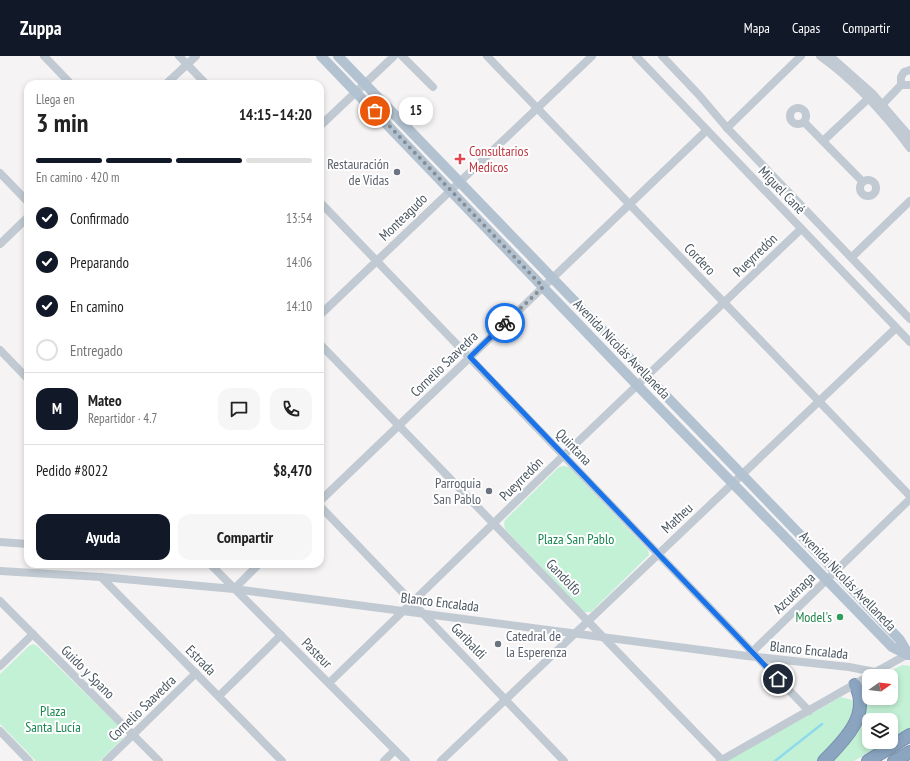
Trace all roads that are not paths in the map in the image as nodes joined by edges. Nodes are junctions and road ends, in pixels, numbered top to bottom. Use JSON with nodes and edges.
{"nodes":[{"id":1,"x":44,"y":56,"type":"edge"},
{"id":2,"x":179,"y":56,"type":"edge"},
{"id":3,"x":196,"y":56,"type":"edge"},
{"id":4,"x":321,"y":56,"type":"edge"},
{"id":5,"x":338,"y":56,"type":"edge"},
{"id":6,"x":394,"y":56,"type":"edge"},
{"id":7,"x":402,"y":56,"type":"edge"},
{"id":8,"x":487,"y":56,"type":"edge"},
{"id":9,"x":592,"y":56,"type":"edge"},
{"id":10,"x":636,"y":56,"type":"edge"},
{"id":11,"x":662,"y":56,"type":"edge"},
{"id":12,"x":801,"y":56,"type":"edge"},
{"id":13,"x":820,"y":56,"type":"edge"},
{"id":14,"x":830,"y":56,"type":"edge"},
{"id":15,"x":187,"y":64,"type":"junction"},
{"id":16,"x":910,"y":70,"type":"edge"},
{"id":17,"x":67,"y":80,"type":"edge"},
{"id":18,"x":170,"y":80,"type":"edge"},
{"id":19,"x":202,"y":80,"type":"edge"},
{"id":20,"x":365,"y":83,"type":"junction"},
{"id":21,"x":906,"y":85,"type":"edge"},
{"id":22,"x":433,"y":87,"type":"dead end"},
{"id":23,"x":356,"y":92,"type":"junction"},
{"id":24,"x":871,"y":96,"type":"junction"},
{"id":25,"x":881,"y":106,"type":"junction"},
{"id":26,"x":537,"y":108,"type":"junction"},
{"id":27,"x":324,"y":122,"type":"edge"},
{"id":28,"x":804,"y":122,"type":"dead end"},
{"id":29,"x":727,"y":128,"type":"junction"},
{"id":30,"x":707,"y":130,"type":"junction"},
{"id":31,"x":910,"y":137,"type":"edge"},
{"id":32,"x":823,"y":141,"type":"junction"},
{"id":33,"x":910,"y":148,"type":"edge"},
{"id":34,"x":0,"y":173,"type":"edge"},
{"id":35,"x":459,"y":182,"type":"junction"},
{"id":36,"x":863,"y":182,"type":"dead end"},
{"id":37,"x":450,"y":191,"type":"junction"},
{"id":38,"x":24,"y":198,"type":"edge"},
{"id":39,"x":910,"y":201,"type":"edge"},
{"id":40,"x":630,"y":204,"type":"junction"},
{"id":41,"x":324,"y":206,"type":"edge"},
{"id":42,"x":24,"y":221,"type":"edge"},
{"id":43,"x":801,"y":229,"type":"junction"},
{"id":44,"x":0,"y":244,"type":"edge"},
{"id":45,"x":852,"y":257,"type":"junction"},
{"id":46,"x":377,"y":261,"type":"junction"},
{"id":47,"x":552,"y":278,"type":"junction"},
{"id":48,"x":543,"y":287,"type":"junction"},
{"id":49,"x":724,"y":303,"type":"junction"},
{"id":50,"x":324,"y":311,"type":"edge"},
{"id":51,"x":910,"y":318,"type":"edge"},
{"id":52,"x":896,"y":328,"type":"junction"},
{"id":53,"x":910,"y":342,"type":"edge"},
{"id":54,"x":324,"y":348,"type":"edge"},
{"id":55,"x":0,"y":350,"type":"edge"},
{"id":56,"x":470,"y":357,"type":"junction"},
{"id":57,"x":24,"y":375,"type":"edge"},
{"id":58,"x":646,"y":376,"type":"junction"},
{"id":59,"x":637,"y":385,"type":"junction"},
{"id":60,"x":818,"y":401,"type":"junction"},
{"id":61,"x":399,"y":425,"type":"junction"},
{"id":62,"x":564,"y":455,"type":"junction"},
{"id":63,"x":741,"y":475,"type":"junction"},
{"id":64,"x":733,"y":483,"type":"junction"},
{"id":65,"x":324,"y":497,"type":"edge"},
{"id":66,"x":910,"y":498,"type":"edge"},
{"id":67,"x":324,"y":510,"type":"edge"},
{"id":68,"x":494,"y":524,"type":"junction"},
{"id":69,"x":0,"y":542,"type":"edge"},
{"id":70,"x":24,"y":544,"type":"edge"},
{"id":71,"x":658,"y":553,"type":"junction"},
{"id":72,"x":214,"y":568,"type":"edge"},
{"id":73,"x":255,"y":568,"type":"edge"},
{"id":74,"x":0,"y":571,"type":"edge"},
{"id":75,"x":836,"y":572,"type":"junction"},
{"id":76,"x":101,"y":577,"type":"junction"},
{"id":77,"x":827,"y":580,"type":"junction"},
{"id":78,"x":234,"y":589,"type":"junction"},
{"id":79,"x":0,"y":601,"type":"edge"},
{"id":80,"x":413,"y":602,"type":"junction"},
{"id":81,"x":403,"y":611,"type":"junction"},
{"id":82,"x":424,"y":613,"type":"junction"},
{"id":83,"x":587,"y":621,"type":"junction"},
{"id":84,"x":573,"y":633,"type":"junction"},
{"id":85,"x":33,"y":634,"type":"junction"},
{"id":86,"x":281,"y":635,"type":"junction"},
{"id":87,"x":605,"y":637,"type":"junction"},
{"id":88,"x":752,"y":655,"type":"junction"},
{"id":89,"x":909,"y":655,"type":"edge"},
{"id":90,"x":0,"y":666,"type":"edge"},
{"id":91,"x":882,"y":669,"type":"edge"},
{"id":92,"x":862,"y":672,"type":"edge"},
{"id":93,"x":196,"y":673,"type":"junction"},
{"id":94,"x":862,"y":680,"type":"edge"},
{"id":95,"x":329,"y":682,"type":"junction"},
{"id":96,"x":855,"y":684,"type":"junction"},
{"id":97,"x":219,"y":696,"type":"junction"},
{"id":98,"x":506,"y":698,"type":"junction"},
{"id":99,"x":809,"y":711,"type":"junction"},
{"id":100,"x":0,"y":731,"type":"edge"},
{"id":101,"x":133,"y":734,"type":"junction"},
{"id":102,"x":910,"y":735,"type":"edge"},
{"id":103,"x":395,"y":750,"type":"junction"},
{"id":104,"x":910,"y":752,"type":"edge"},
{"id":105,"x":721,"y":760,"type":"edge"},
{"id":106,"x":29,"y":761,"type":"edge"},
{"id":107,"x":106,"y":761,"type":"edge"},
{"id":108,"x":159,"y":761,"type":"edge"},
{"id":109,"x":282,"y":761,"type":"edge"},
{"id":110,"x":384,"y":761,"type":"edge"},
{"id":111,"x":406,"y":761,"type":"edge"},
{"id":112,"x":441,"y":761,"type":"edge"},
{"id":113,"x":564,"y":761,"type":"edge"},
{"id":114,"x":824,"y":761,"type":"edge"},
{"id":115,"x":868,"y":761,"type":"edge"},
{"id":116,"x":894,"y":761,"type":"edge"}],
"edges":[{"from":1,"to":17,"type":"street"},
{"from":2,"to":15,"type":"street"},
{"from":3,"to":15,"type":"street"},
{"from":4,"to":23,"type":"main road","name":"Avenida Nicolás Avellaneda"},
{"from":5,"to":20,"type":"main road","name":"Avenida Nicolás Avellaneda"},
{"from":6,"to":20,"type":"street"},
{"from":7,"to":22,"type":"street"},
{"from":8,"to":26,"type":"street","name":"Cordero"},
{"from":9,"to":26,"type":"street","name":"Monteagudo"},
{"from":10,"to":30,"type":"street","name":"Miguel Cané"},
{"from":11,"to":29,"type":"street"},
{"from":12,"to":29,"type":"street"},
{"from":13,"to":24,"type":"street"},
{"from":14,"to":24,"type":"street"},
{"from":15,"to":18,"type":"street"},
{"from":15,"to":19,"type":"street"},
{"from":16,"to":21,"type":"street"},
{"from":20,"to":23,"type":"street"},
{"from":20,"to":35,"type":"main road","name":"Avenida Nicolás Avellaneda"},
{"from":21,"to":25,"type":"street"},
{"from":23,"to":27,"type":"street"},
{"from":23,"to":37,"type":"main road","name":"Avenida Nicolás Avellaneda"},
{"from":24,"to":25,"type":"street"},
{"from":24,"to":32,"type":"street"},
{"from":25,"to":31,"type":"street"},
{"from":25,"to":33,"type":"street"},
{"from":26,"to":35,"type":"street","name":"Monteagudo"},
{"from":26,"to":40,"type":"street","name":"Cordero"},
{"from":28,"to":32,"type":"street"},
{"from":29,"to":45,"type":"street"},
{"from":30,"to":40,"type":"street","name":"Cornelio Saavedra"},
{"from":30,"to":43,"type":"street","name":"Miguel Cané"},
{"from":32,"to":36,"type":"street"},
{"from":34,"to":38,"type":"street"},
{"from":35,"to":37,"type":"street","name":"Monteagudo"},
{"from":35,"to":47,"type":"main road","name":"Avenida Nicolás Avellaneda"},
{"from":37,"to":46,"type":"street","name":"Monteagudo"},
{"from":37,"to":48,"type":"main road","name":"Avenida Nicolás Avellaneda"},
{"from":39,"to":45,"type":"street"},
{"from":40,"to":47,"type":"street","name":"Cornelio Saavedra"},
{"from":40,"to":49,"type":"street","name":"Cordero"},
{"from":41,"to":46,"type":"street","name":"Quintana"},
{"from":42,"to":44,"type":"street"},
{"from":43,"to":49,"type":"street","name":"Pueyrredón"},
{"from":43,"to":52,"type":"street","name":"Miguel Cané"},
{"from":45,"to":51,"type":"street"},
{"from":46,"to":50,"type":"street","name":"Monteagudo"},
{"from":46,"to":56,"type":"street","name":"Quintana"},
{"from":47,"to":48,"type":"street","name":"Cornelio Saavedra"},
{"from":47,"to":58,"type":"main road","name":"Avenida Nicolás Avellaneda"},
{"from":48,"to":56,"type":"street","name":"Cornelio Saavedra"},
{"from":48,"to":59,"type":"main road","name":"Avenida Nicolás Avellaneda"},
{"from":49,"to":58,"type":"street","name":"Pueyrredón"},
{"from":49,"to":60,"type":"street","name":"Cordero"},
{"from":52,"to":53,"type":"street","name":"Miguel Cané"},
{"from":52,"to":60,"type":"street","name":"Matheu"},
{"from":54,"to":61,"type":"street","name":"Gandolfo"},
{"from":55,"to":57,"type":"street"},
{"from":56,"to":61,"type":"street","name":"Cornelio Saavedra"},
{"from":56,"to":62,"type":"street","name":"Quintana"},
{"from":58,"to":59,"type":"street","name":"Pueyrredón"},
{"from":58,"to":63,"type":"main road","name":"Avenida Nicolás Avellaneda"},
{"from":59,"to":62,"type":"street","name":"Pueyrredón"},
{"from":59,"to":64,"type":"main road","name":"Avenida Nicolás Avellaneda"},
{"from":60,"to":63,"type":"street","name":"Matheu"},
{"from":60,"to":66,"type":"street","name":"Cordero"},
{"from":61,"to":65,"type":"street","name":"Cornelio Saavedra"},
{"from":61,"to":68,"type":"street","name":"Gandolfo"},
{"from":62,"to":68,"type":"street","name":"Pueyrredón"},
{"from":62,"to":71,"type":"street","name":"Quintana"},
{"from":63,"to":64,"type":"street","name":"Matheu"},
{"from":63,"to":75,"type":"main road","name":"Avenida Nicolás Avellaneda"},
{"from":64,"to":71,"type":"street","name":"Matheu"},
{"from":64,"to":77,"type":"main road","name":"Avenida Nicolás Avellaneda"},
{"from":66,"to":75,"type":"street","name":"Azcuénaga"},
{"from":67,"to":80,"type":"street","name":"Garibaldi"},
{"from":68,"to":80,"type":"street","name":"Pueyrredón"},
{"from":68,"to":83,"type":"street","name":"Gandolfo"},
{"from":69,"to":70,"type":"street"},
{"from":71,"to":83,"type":"street","name":"Matheu"},
{"from":71,"to":88,"type":"street","name":"Quintana"},
{"from":72,"to":78,"type":"street","name":"Pasteur"},
{"from":73,"to":78,"type":"street"},
{"from":74,"to":76,"type":"street","name":"Blanco Encalada"},
{"from":75,"to":77,"type":"street","name":"Azcuénaga"},
{"from":75,"to":89,"type":"main road","name":"Avenida Nicolás Avellaneda"},
{"from":76,"to":78,"type":"street","name":"Blanco Encalada"},
{"from":76,"to":93,"type":"street","name":"Estrada"},
{"from":77,"to":88,"type":"street","name":"Azcuénaga"},
{"from":77,"to":89,"type":"main road","name":"Avenida Nicolás Avellaneda"},
{"from":78,"to":81,"type":"street","name":"Blanco Encalada"},
{"from":78,"to":86,"type":"street","name":"Pasteur"},
{"from":79,"to":85,"type":"street","name":"Guido y Spano"},
{"from":80,"to":81,"type":"street","name":"Pueyrredón"},
{"from":80,"to":82,"type":"street","name":"Garibaldi"},
{"from":81,"to":82,"type":"street","name":"Blanco Encalada"},
{"from":81,"to":95,"type":"street","name":"Pueyrredón"},
{"from":82,"to":84,"type":"street","name":"Blanco Encalada"},
{"from":82,"to":98,"type":"street","name":"Garibaldi"},
{"from":83,"to":84,"type":"street","name":"Matheu"},
{"from":83,"to":87,"type":"street","name":"Gandolfo"},
{"from":84,"to":87,"type":"street","name":"Blanco Encalada"},
{"from":84,"to":98,"type":"street","name":"Matheu"},
{"from":85,"to":90,"type":"street"},
{"from":85,"to":101,"type":"street","name":"Guido y Spano"},
{"from":86,"to":95,"type":"street","name":"Pasteur"},
{"from":86,"to":97,"type":"street"},
{"from":87,"to":88,"type":"street","name":"Blanco Encalada"},
{"from":87,"to":105,"type":"street","name":"Gandolfo"},
{"from":88,"to":92,"type":"street","name":"Blanco Encalada"},
{"from":88,"to":99,"type":"street","name":"Quintana"},
{"from":89,"to":91,"type":"street"},
{"from":93,"to":97,"type":"street","name":"Estrada"},
{"from":93,"to":101,"type":"street","name":"Cornelio Saavedra"},
{"from":94,"to":96,"type":"street"},
{"from":95,"to":103,"type":"street","name":"Pasteur"},
{"from":96,"to":99,"type":"street"},
{"from":96,"to":114,"type":"highway"},
{"from":97,"to":109,"type":"street","name":"Estrada"},
{"from":98,"to":112,"type":"street","name":"Matheu"},
{"from":98,"to":113,"type":"street","name":"Garibaldi"},
{"from":99,"to":105,"type":"street"},
{"from":100,"to":106,"type":"street"},
{"from":101,"to":107,"type":"street","name":"Cornelio Saavedra"},
{"from":101,"to":108,"type":"street","name":"Guido y Spano"},
{"from":102,"to":115,"type":"highway"},
{"from":103,"to":110,"type":"street"},
{"from":103,"to":111,"type":"street","name":"Pasteur"},
{"from":104,"to":116,"type":"highway"}]}
